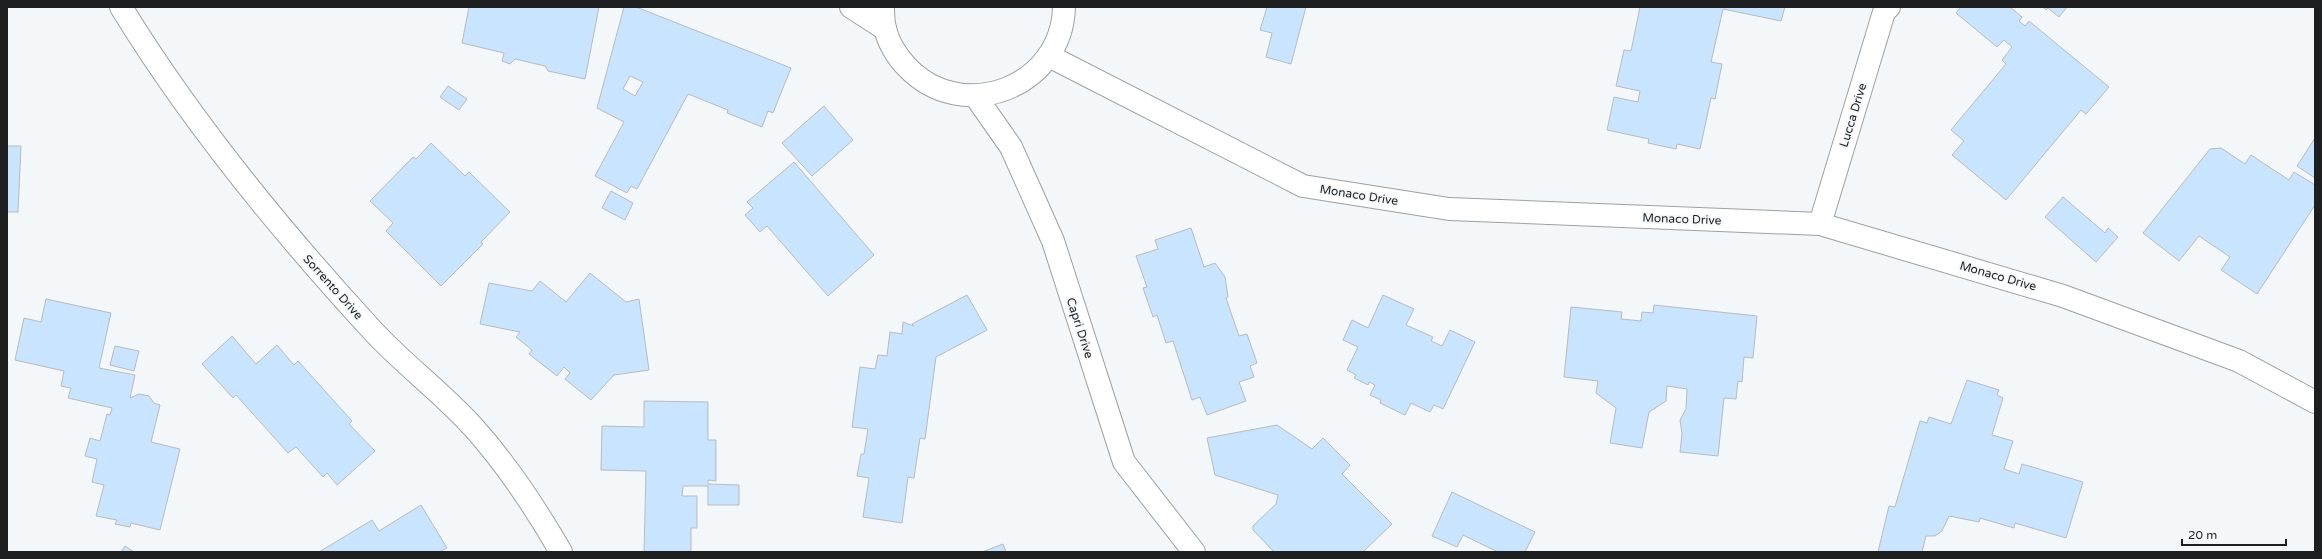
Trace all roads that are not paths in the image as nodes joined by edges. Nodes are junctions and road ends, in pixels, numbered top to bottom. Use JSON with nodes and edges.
{"nodes":[{"id":1,"x":121,"y":7,"type":"edge"},
{"id":2,"x":850,"y":7,"type":"edge"},
{"id":3,"x":883,"y":7,"type":"edge"},
{"id":4,"x":1064,"y":7,"type":"edge"},
{"id":5,"x":1889,"y":7,"type":"edge"},
{"id":6,"x":885,"y":29,"type":"junction"},
{"id":7,"x":1049,"y":56,"type":"junction"},
{"id":8,"x":976,"y":97,"type":"junction"},
{"id":9,"x":1820,"y":224,"type":"junction"},
{"id":10,"x":2315,"y":402,"type":"edge"},
{"id":11,"x":561,"y":552,"type":"edge"},
{"id":12,"x":1194,"y":552,"type":"edge"}],
"edges":[{"from":1,"to":11,"type":"street","name":"Sorrento Drive"},
{"from":2,"to":6,"type":"street"},
{"from":3,"to":6,"type":"street"},
{"from":4,"to":7,"type":"street"},
{"from":5,"to":9,"type":"street","name":"Lucca Drive"},
{"from":6,"to":8,"type":"street"},
{"from":7,"to":8,"type":"street"},
{"from":7,"to":9,"type":"street","name":"Monaco Drive"},
{"from":8,"to":12,"type":"street","name":"Capri Drive"},
{"from":9,"to":10,"type":"street","name":"Monaco Drive"}]}
